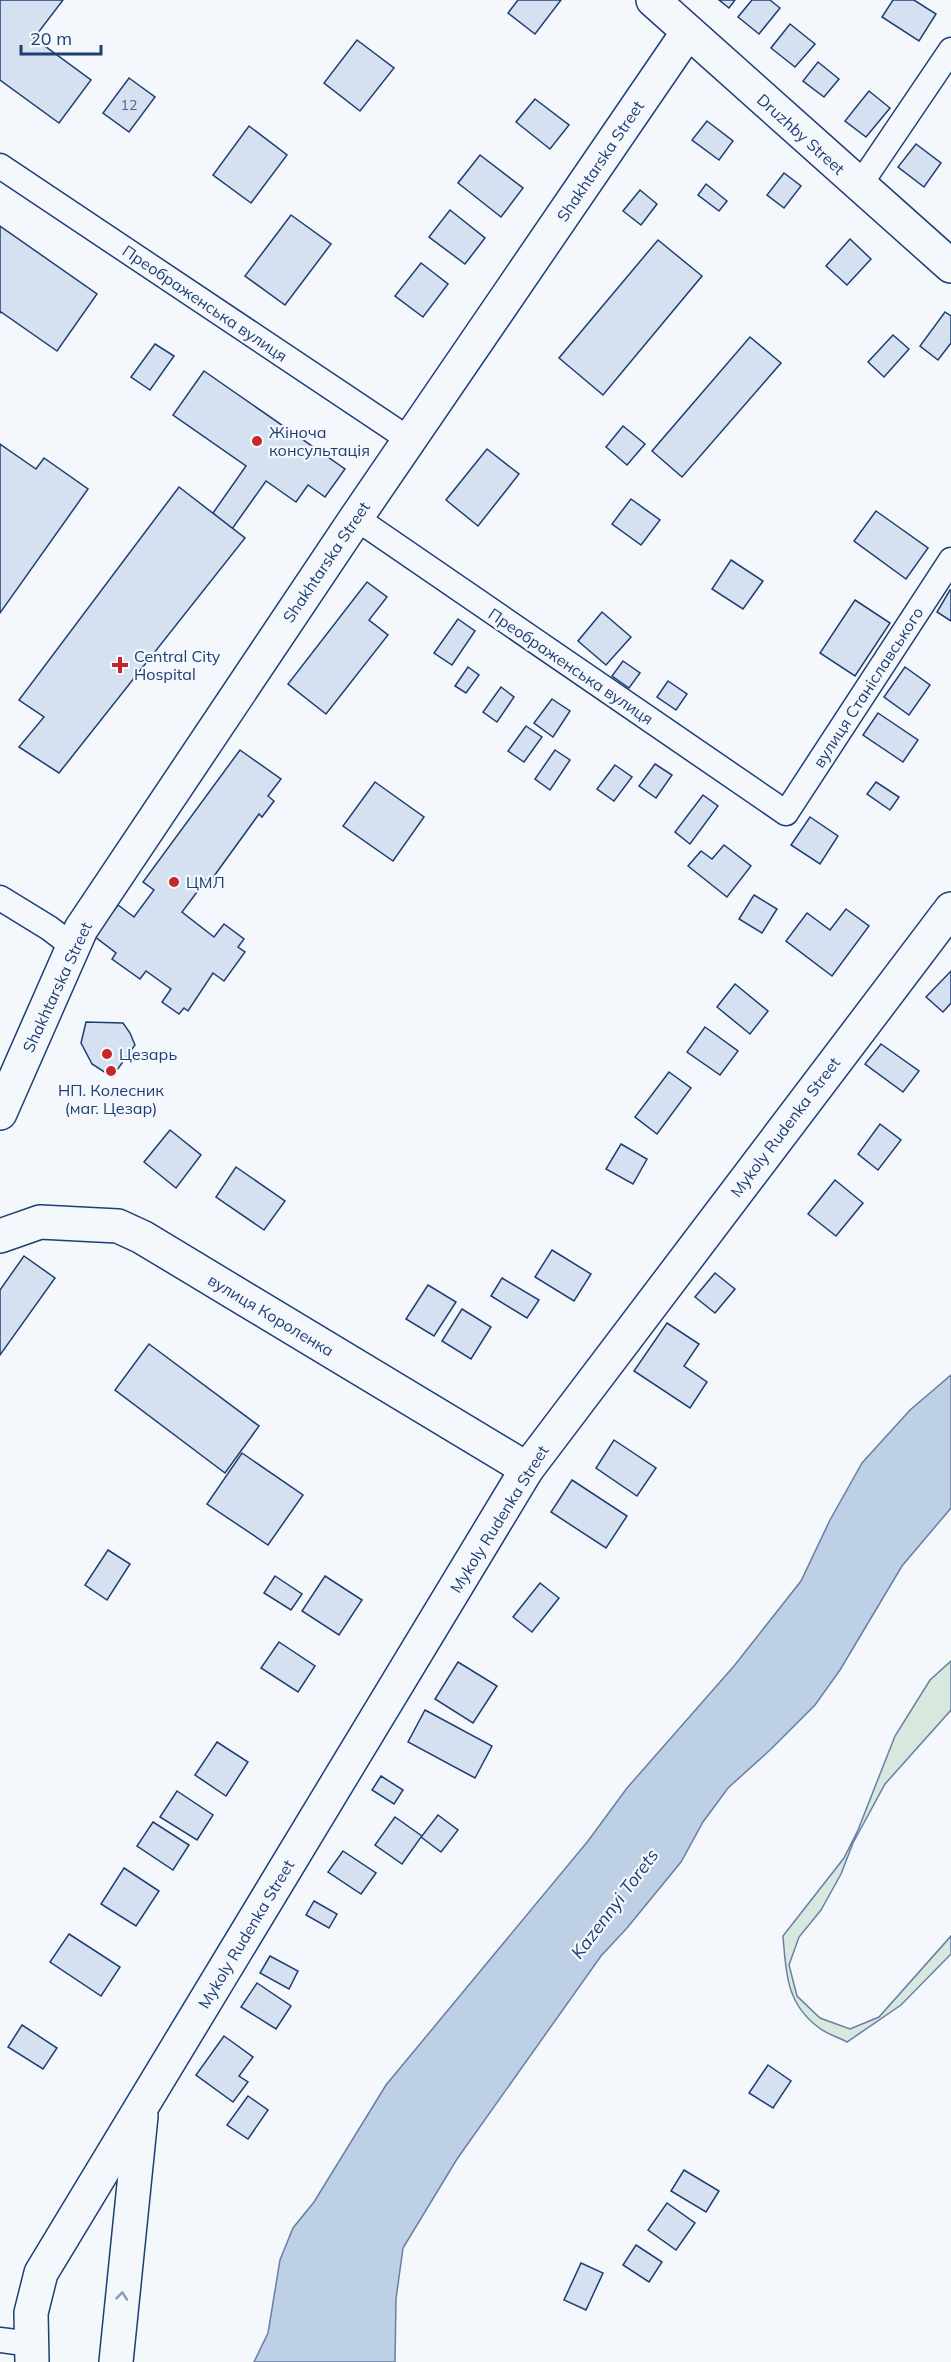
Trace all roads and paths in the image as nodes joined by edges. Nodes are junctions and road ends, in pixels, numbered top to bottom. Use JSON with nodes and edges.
{"nodes":[{"id":1,"x":653,"y":0,"type":"edge"},
{"id":2,"x":688,"y":32,"type":"junction"},
{"id":3,"x":951,"y":50,"type":"edge"},
{"id":4,"x":0,"y":166,"type":"edge"},
{"id":5,"x":859,"y":186,"type":"junction"},
{"id":6,"x":951,"y":266,"type":"edge"},
{"id":7,"x":410,"y":440,"type":"junction"},
{"id":8,"x":356,"y":518,"type":"junction"},
{"id":9,"x":951,"y":560,"type":"edge"},
{"id":10,"x":786,"y":813,"type":"joint"},
{"id":11,"x":0,"y":898,"type":"edge"},
{"id":12,"x":951,"y":909,"type":"edge"},
{"id":13,"x":74,"y":947,"type":"junction"},
{"id":14,"x":0,"y":1113,"type":"edge"},
{"id":15,"x":0,"y":1236,"type":"edge"},
{"id":16,"x":527,"y":1469,"type":"junction"},
{"id":17,"x":141,"y":2107,"type":"junction"},
{"id":18,"x":21,"y":2349,"type":"edge"},
{"id":19,"x":116,"y":2358,"type":"edge"}],
"edges":[{"from":1,"to":2,"type":"street","name":"Druzhby Street"},
{"from":2,"to":5,"type":"street","name":"Druzhby Street"},
{"from":2,"to":7,"type":"street","name":"Shakhtarska Street"},
{"from":3,"to":5,"type":"street"},
{"from":4,"to":7,"type":"street","name":"Преображенська вулиця"},
{"from":5,"to":6,"type":"street","name":"Druzhby Street"},
{"from":7,"to":8,"type":"street","name":"Shakhtarska Street"},
{"from":8,"to":10,"type":"street","name":"Преображенська вулиця"},
{"from":8,"to":13,"type":"street","name":"Shakhtarska Street"},
{"from":9,"to":10,"type":"street","name":"вулиця Станіславського"},
{"from":11,"to":13,"type":"street"},
{"from":12,"to":16,"type":"street","name":"Mykoly Rudenka Street"},
{"from":13,"to":14,"type":"street","name":"Shakhtarska Street"},
{"from":15,"to":16,"type":"street","name":"вулиця Короленка"},
{"from":16,"to":17,"type":"street","name":"Mykoly Rudenka Street"},
{"from":17,"to":18,"type":"street","name":"Mykoly Rudenka Street"},
{"from":19,"to":17,"type":"street","name":"Mykoly Rudenka Street","one_way":true}]}
